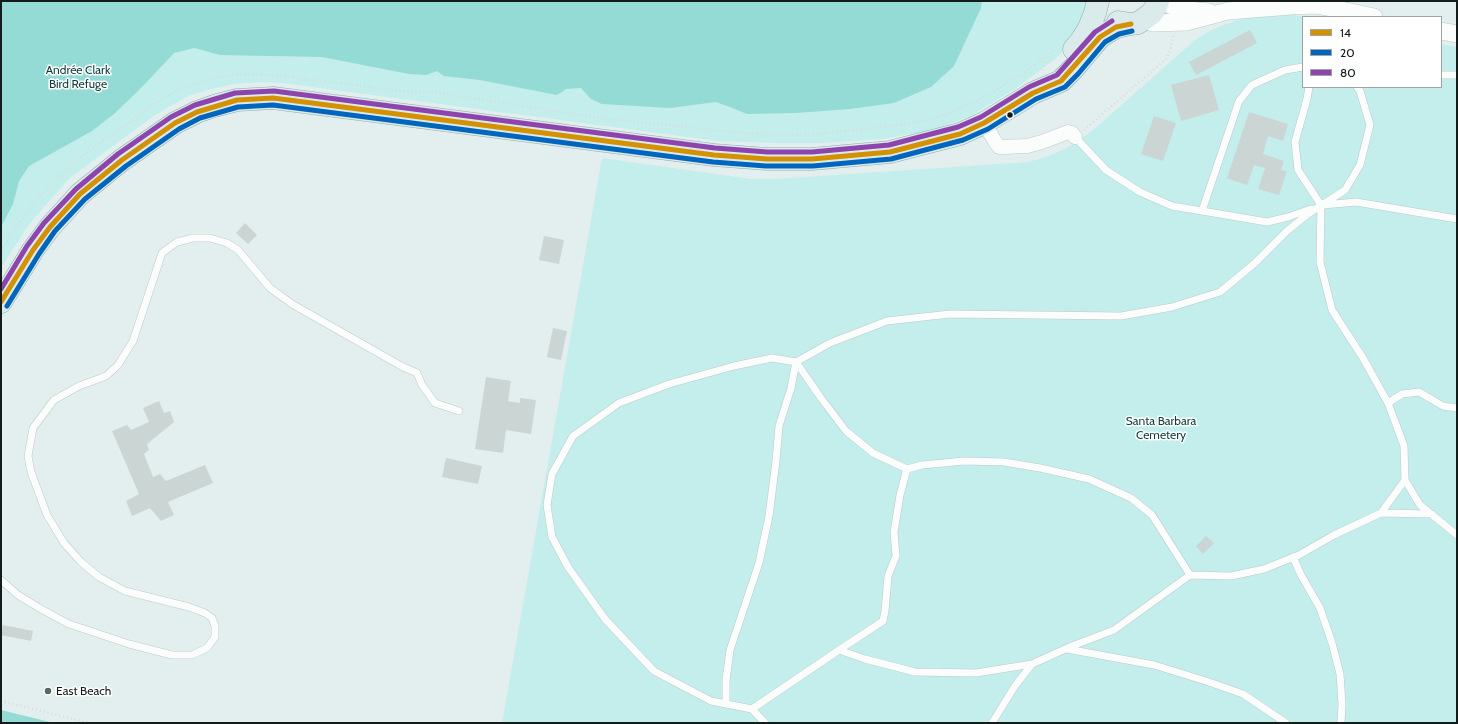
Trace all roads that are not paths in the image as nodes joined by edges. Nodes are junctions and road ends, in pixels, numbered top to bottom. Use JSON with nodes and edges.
{"nodes":[{"id":1,"x":1098,"y":1,"type":"edge"},
{"id":2,"x":1158,"y":1,"type":"edge"},
{"id":3,"x":1163,"y":1,"type":"edge"},
{"id":4,"x":1217,"y":13,"type":"junction"},
{"id":5,"x":1350,"y":15,"type":"edge"},
{"id":6,"x":1362,"y":16,"type":"edge"},
{"id":7,"x":1138,"y":21,"type":"junction"},
{"id":8,"x":1442,"y":30,"type":"edge"},
{"id":9,"x":1457,"y":34,"type":"edge"},
{"id":10,"x":1302,"y":67,"type":"edge"},
{"id":11,"x":1457,"y":74,"type":"edge"},
{"id":12,"x":1442,"y":75,"type":"edge"},
{"id":13,"x":1309,"y":88,"type":"edge"},
{"id":14,"x":1358,"y":88,"type":"edge"},
{"id":15,"x":1034,"y":93,"type":"junction"},
{"id":16,"x":984,"y":123,"type":"junction"},
{"id":17,"x":1079,"y":134,"type":"joint"},
{"id":18,"x":1321,"y":205,"type":"junction"},
{"id":19,"x":1202,"y":211,"type":"junction"},
{"id":20,"x":1457,"y":219,"type":"edge"},
{"id":21,"x":1,"y":302,"type":"edge"},
{"id":22,"x":796,"y":362,"type":"junction"},
{"id":23,"x":1388,"y":403,"type":"junction"},
{"id":24,"x":1457,"y":408,"type":"edge"},
{"id":25,"x":458,"y":411,"type":"dead end"},
{"id":26,"x":907,"y":469,"type":"junction"},
{"id":27,"x":1405,"y":480,"type":"junction"},
{"id":28,"x":1381,"y":513,"type":"junction"},
{"id":29,"x":1432,"y":514,"type":"junction"},
{"id":30,"x":1457,"y":535,"type":"edge"},
{"id":31,"x":1293,"y":557,"type":"junction"},
{"id":32,"x":1190,"y":575,"type":"junction"},
{"id":33,"x":1,"y":580,"type":"edge"},
{"id":34,"x":1067,"y":649,"type":"junction"},
{"id":35,"x":839,"y":650,"type":"junction"},
{"id":36,"x":1032,"y":664,"type":"junction"},
{"id":37,"x":726,"y":704,"type":"junction"},
{"id":38,"x":752,"y":708,"type":"junction"},
{"id":39,"x":765,"y":723,"type":"edge"},
{"id":40,"x":992,"y":723,"type":"edge"},
{"id":41,"x":1286,"y":723,"type":"edge"},
{"id":42,"x":1341,"y":723,"type":"edge"}],
"edges":[{"from":1,"to":7,"type":"main road"},
{"from":1,"to":15,"type":"main road"},
{"from":2,"to":7,"type":"main road"},
{"from":3,"to":4,"type":"street"},
{"from":4,"to":5,"type":"street"},
{"from":4,"to":7,"type":"street"},
{"from":5,"to":6,"type":"street"},
{"from":7,"to":15,"type":"main road"},
{"from":8,"to":9,"type":"street"},
{"from":10,"to":19,"type":"lane"},
{"from":11,"to":12,"type":"lane"},
{"from":13,"to":18,"type":"lane"},
{"from":14,"to":18,"type":"lane"},
{"from":15,"to":16,"type":"main road"},
{"from":16,"to":17,"type":"street"},
{"from":16,"to":21,"type":"main road"},
{"from":17,"to":19,"type":"lane"},
{"from":18,"to":19,"type":"lane"},
{"from":18,"to":20,"type":"lane"},
{"from":18,"to":22,"type":"lane"},
{"from":18,"to":23,"type":"lane"},
{"from":22,"to":26,"type":"lane"},
{"from":22,"to":37,"type":"lane"},
{"from":22,"to":37,"type":"lane"},
{"from":23,"to":24,"type":"lane"},
{"from":23,"to":27,"type":"lane"},
{"from":25,"to":33,"type":"lane"},
{"from":26,"to":32,"type":"lane"},
{"from":26,"to":35,"type":"lane"},
{"from":27,"to":28,"type":"lane"},
{"from":27,"to":29,"type":"lane"},
{"from":28,"to":29,"type":"lane"},
{"from":28,"to":31,"type":"lane"},
{"from":29,"to":30,"type":"lane"},
{"from":31,"to":32,"type":"lane"},
{"from":31,"to":42,"type":"lane"},
{"from":32,"to":34,"type":"lane"},
{"from":34,"to":36,"type":"lane"},
{"from":34,"to":41,"type":"lane"},
{"from":35,"to":36,"type":"lane"},
{"from":35,"to":38,"type":"lane"},
{"from":36,"to":40,"type":"lane"},
{"from":37,"to":38,"type":"lane"},
{"from":38,"to":39,"type":"lane"}]}
